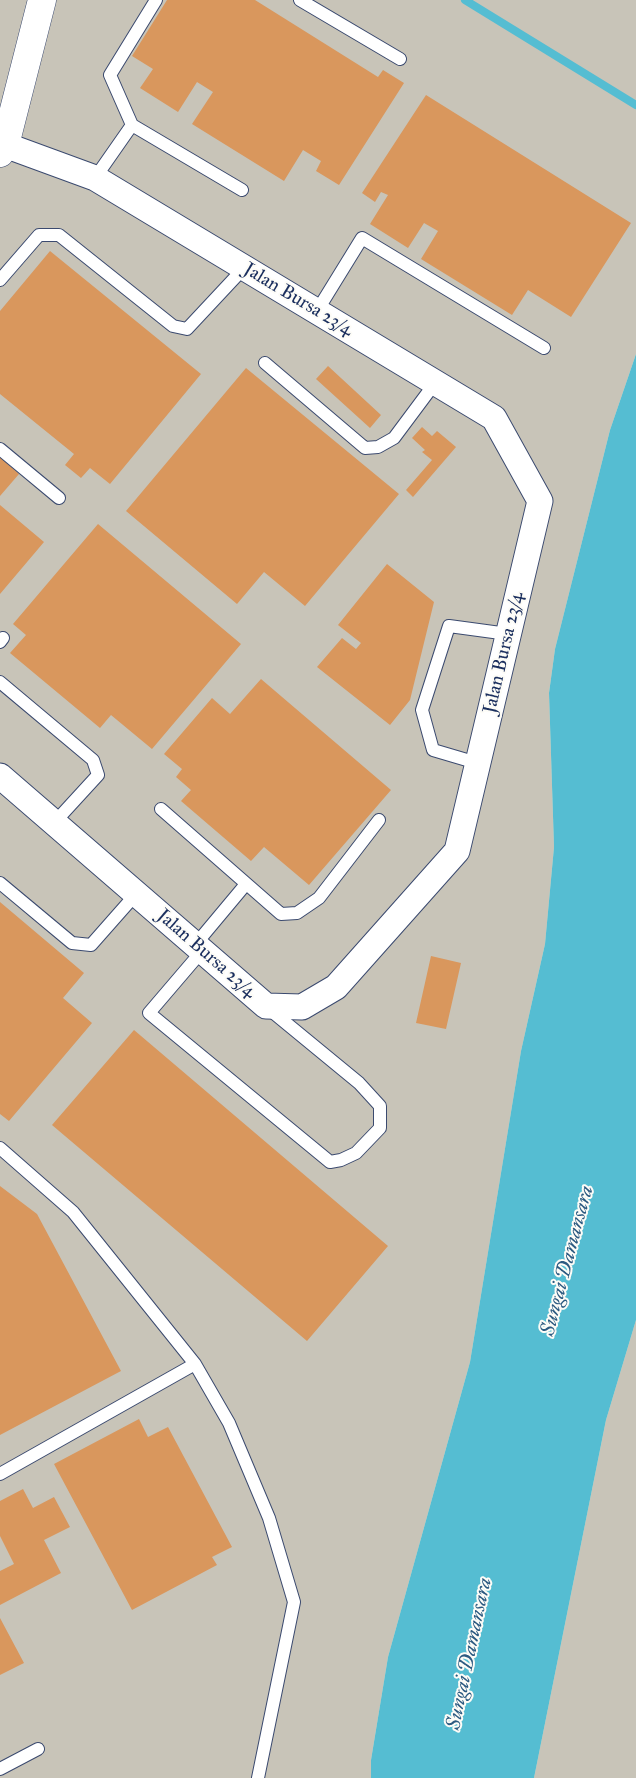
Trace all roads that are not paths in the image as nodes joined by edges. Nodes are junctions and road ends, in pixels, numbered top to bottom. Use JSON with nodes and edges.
{"nodes":[{"id":1,"x":42,"y":0,"type":"edge"},
{"id":2,"x":156,"y":0,"type":"edge"},
{"id":3,"x":300,"y":0,"type":"edge"},
{"id":4,"x":400,"y":59,"type":"dead end"},
{"id":5,"x":132,"y":125,"type":"junction"},
{"id":6,"x":2,"y":149,"type":"edge"},
{"id":7,"x":95,"y":178,"type":"junction"},
{"id":8,"x":242,"y":190,"type":"dead end"},
{"id":9,"x":244,"y":268,"type":"junction"},
{"id":10,"x":0,"y":280,"type":"edge"},
{"id":11,"x":316,"y":312,"type":"junction"},
{"id":12,"x":544,"y":348,"type":"dead end"},
{"id":13,"x":264,"y":363,"type":"dead end"},
{"id":14,"x":435,"y":382,"type":"junction"},
{"id":15,"x":0,"y":449,"type":"edge"},
{"id":16,"x":59,"y":498,"type":"dead end"},
{"id":17,"x":508,"y":634,"type":"junction"},
{"id":18,"x":0,"y":682,"type":"edge"},
{"id":19,"x":477,"y":763,"type":"junction"},
{"id":20,"x":0,"y":776,"type":"edge"},
{"id":21,"x":161,"y":810,"type":"dead end"},
{"id":22,"x":379,"y":820,"type":"dead end"},
{"id":23,"x":54,"y":823,"type":"junction"},
{"id":24,"x":0,"y":883,"type":"edge"},
{"id":25,"x":246,"y":884,"type":"junction"},
{"id":26,"x":136,"y":894,"type":"junction"},
{"id":27,"x":198,"y":948,"type":"junction"},
{"id":28,"x":266,"y":1006,"type":"junction"},
{"id":29,"x":0,"y":1148,"type":"edge"},
{"id":30,"x":196,"y":1364,"type":"junction"},
{"id":31,"x":0,"y":1474,"type":"edge"},
{"id":32,"x":38,"y":1748,"type":"dead end"},
{"id":33,"x":0,"y":1769,"type":"edge"},
{"id":34,"x":258,"y":1778,"type":"edge"}],
"edges":[{"from":1,"to":6,"type":"main road"},
{"from":2,"to":5,"type":"lane"},
{"from":3,"to":4,"type":"lane"},
{"from":5,"to":7,"type":"lane"},
{"from":5,"to":8,"type":"lane"},
{"from":6,"to":7,"type":"street","name":"Jalan Bursa 23/4"},
{"from":7,"to":9,"type":"street","name":"Jalan Bursa 23/4"},
{"from":9,"to":10,"type":"lane"},
{"from":9,"to":11,"type":"street","name":"Jalan Bursa 23/4"},
{"from":11,"to":12,"type":"lane"},
{"from":11,"to":14,"type":"street","name":"Jalan Bursa 23/4"},
{"from":13,"to":14,"type":"lane"},
{"from":14,"to":17,"type":"street","name":"Jalan Bursa 23/4"},
{"from":15,"to":16,"type":"lane"},
{"from":17,"to":19,"type":"street","name":"Jalan Bursa 23/4"},
{"from":17,"to":19,"type":"lane"},
{"from":18,"to":23,"type":"lane"},
{"from":19,"to":28,"type":"street","name":"Jalan Bursa 23/4"},
{"from":20,"to":23,"type":"street","name":"Jalan Bursa 23/4"},
{"from":21,"to":25,"type":"lane"},
{"from":22,"to":25,"type":"lane"},
{"from":23,"to":26,"type":"street","name":"Jalan Bursa 23/4"},
{"from":24,"to":26,"type":"lane"},
{"from":25,"to":27,"type":"lane"},
{"from":26,"to":27,"type":"street","name":"Jalan Bursa 23/4"},
{"from":27,"to":28,"type":"street","name":"Jalan Bursa 23/4"},
{"from":27,"to":28,"type":"lane"},
{"from":29,"to":30,"type":"lane"},
{"from":30,"to":31,"type":"lane"},
{"from":30,"to":34,"type":"lane"},
{"from":32,"to":33,"type":"lane"}]}
